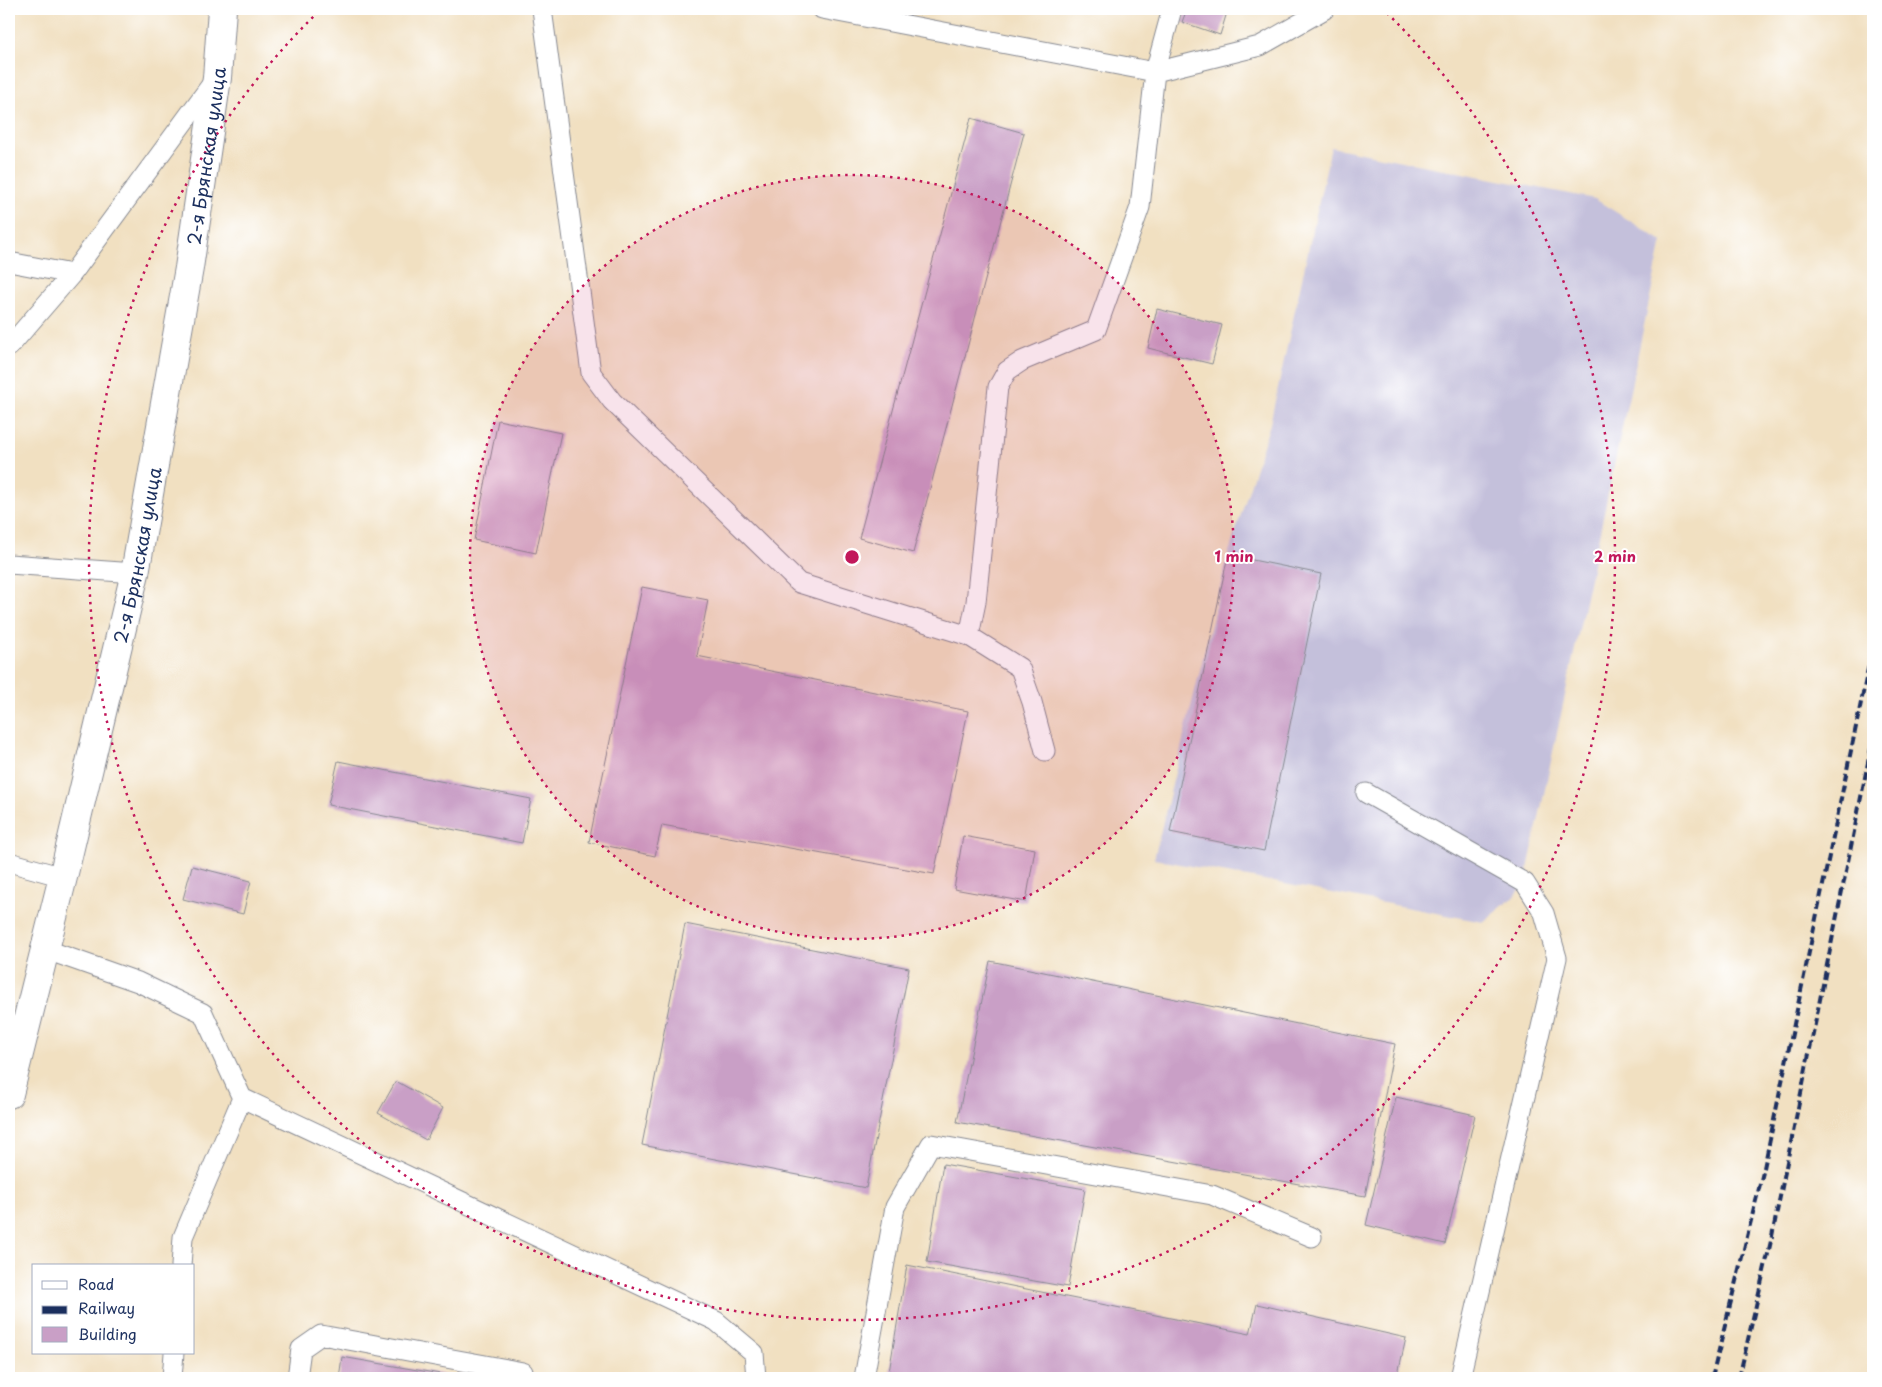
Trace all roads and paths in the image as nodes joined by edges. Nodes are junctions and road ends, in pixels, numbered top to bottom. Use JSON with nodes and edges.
{"nodes":[{"id":1,"x":222,"y":9,"type":"edge"},
{"id":2,"x":542,"y":9,"type":"edge"},
{"id":3,"x":822,"y":9,"type":"edge"},
{"id":4,"x":1172,"y":9,"type":"edge"},
{"id":5,"x":1325,"y":9,"type":"edge"},
{"id":6,"x":1155,"y":72,"type":"junction"},
{"id":7,"x":217,"y":78,"type":"junction"},
{"id":8,"x":9,"y":262,"type":"edge"},
{"id":9,"x":72,"y":274,"type":"junction"},
{"id":10,"x":9,"y":347,"type":"edge"},
{"id":11,"x":9,"y":564,"type":"edge"},
{"id":12,"x":135,"y":573,"type":"junction"},
{"id":13,"x":968,"y":636,"type":"junction"},
{"id":14,"x":1045,"y":752,"type":"dead end"},
{"id":15,"x":1366,"y":793,"type":"dead end"},
{"id":16,"x":9,"y":862,"type":"edge"},
{"id":17,"x":63,"y":877,"type":"junction"},
{"id":18,"x":44,"y":949,"type":"junction"},
{"id":19,"x":9,"y":1094,"type":"edge"},
{"id":20,"x":242,"y":1098,"type":"junction"},
{"id":21,"x":1312,"y":1237,"type":"dead end"},
{"id":22,"x":181,"y":1264,"type":"edge"},
{"id":23,"x":174,"y":1354,"type":"edge"},
{"id":24,"x":523,"y":1372,"type":"dead end"},
{"id":25,"x":172,"y":1378,"type":"edge"},
{"id":26,"x":297,"y":1378,"type":"edge"},
{"id":27,"x":756,"y":1378,"type":"edge"},
{"id":28,"x":864,"y":1378,"type":"edge"},
{"id":29,"x":1460,"y":1378,"type":"edge"}],
"edges":[{"from":1,"to":7,"type":"street","name":"2-я Брянская улица"},
{"from":2,"to":13,"type":"lane"},
{"from":3,"to":6,"type":"lane"},
{"from":4,"to":6,"type":"lane"},
{"from":5,"to":6,"type":"lane"},
{"from":6,"to":13,"type":"lane"},
{"from":7,"to":9,"type":"lane"},
{"from":7,"to":12,"type":"street","name":"2-я Брянская улица"},
{"from":8,"to":9,"type":"lane"},
{"from":9,"to":10,"type":"lane"},
{"from":11,"to":12,"type":"lane"},
{"from":12,"to":17,"type":"street","name":"2-я Брянская улица"},
{"from":13,"to":14,"type":"lane"},
{"from":15,"to":29,"type":"lane"},
{"from":16,"to":17,"type":"lane"},
{"from":17,"to":18,"type":"street","name":"2-я Брянская улица"},
{"from":18,"to":19,"type":"street","name":"2-я Брянская улица"},
{"from":18,"to":20,"type":"lane"},
{"from":20,"to":22,"type":"lane"},
{"from":20,"to":27,"type":"lane"},
{"from":21,"to":28,"type":"lane"},
{"from":23,"to":25,"type":"lane"},
{"from":24,"to":26,"type":"lane"}]}
